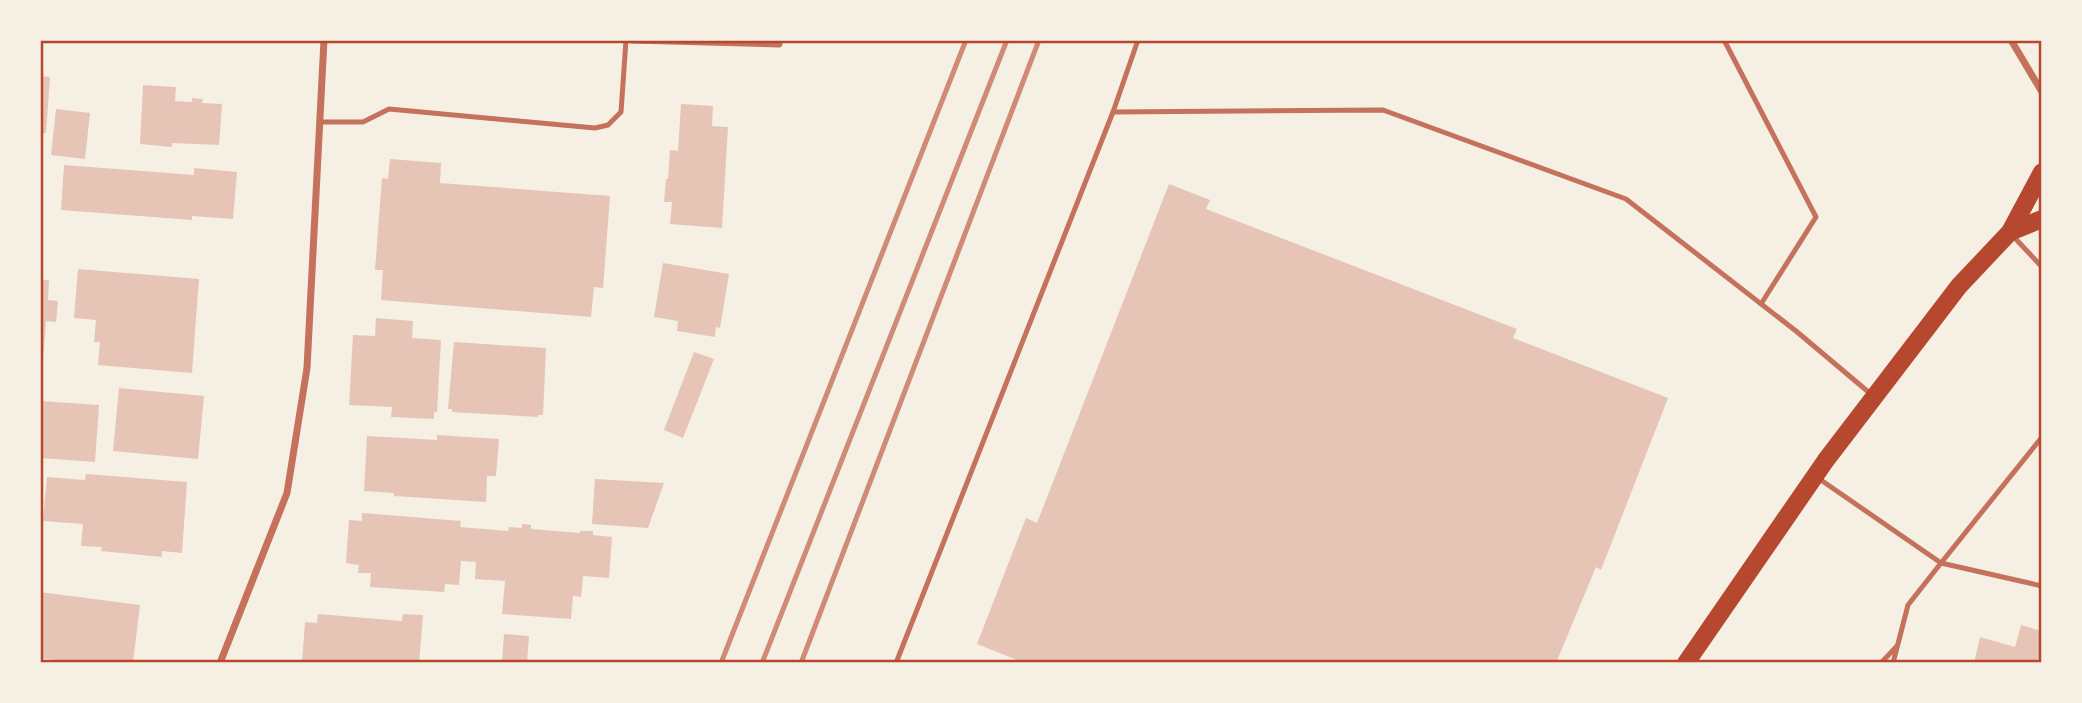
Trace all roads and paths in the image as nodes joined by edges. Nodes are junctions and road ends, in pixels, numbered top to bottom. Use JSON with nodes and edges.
{"nodes":[{"id":1,"x":324,"y":40,"type":"edge"},
{"id":2,"x":626,"y":40,"type":"edge"},
{"id":3,"x":632,"y":40,"type":"edge"},
{"id":4,"x":1138,"y":40,"type":"edge"},
{"id":5,"x":1724,"y":40,"type":"edge"},
{"id":6,"x":2011,"y":40,"type":"edge"},
{"id":7,"x":693,"y":41,"type":"edge"},
{"id":8,"x":779,"y":44,"type":"dead end"},
{"id":9,"x":2042,"y":92,"type":"edge"},
{"id":10,"x":1113,"y":113,"type":"junction"},
{"id":11,"x":321,"y":122,"type":"junction"},
{"id":12,"x":2042,"y":172,"type":"edge"},
{"id":13,"x":2042,"y":219,"type":"edge"},
{"id":14,"x":2010,"y":232,"type":"junction"},
{"id":15,"x":2042,"y":267,"type":"edge"},
{"id":16,"x":1761,"y":304,"type":"junction"},
{"id":17,"x":1875,"y":397,"type":"junction"},
{"id":18,"x":2042,"y":437,"type":"edge"},
{"id":19,"x":1815,"y":476,"type":"junction"},
{"id":20,"x":1941,"y":563,"type":"junction"},
{"id":21,"x":2042,"y":586,"type":"edge"},
{"id":22,"x":1897,"y":645,"type":"junction"},
{"id":23,"x":220,"y":663,"type":"edge"},
{"id":24,"x":895,"y":663,"type":"edge"},
{"id":25,"x":1686,"y":663,"type":"edge"},
{"id":26,"x":1881,"y":663,"type":"edge"},
{"id":27,"x":1893,"y":663,"type":"edge"}],
"edges":[{"from":1,"to":11,"type":"street"},
{"from":2,"to":11,"type":"lane"},
{"from":3,"to":7,"type":"street"},
{"from":4,"to":10,"type":"lane"},
{"from":5,"to":16,"type":"lane"},
{"from":6,"to":9,"type":"street"},
{"from":7,"to":8,"type":"street"},
{"from":10,"to":16,"type":"lane"},
{"from":10,"to":24,"type":"lane"},
{"from":11,"to":23,"type":"street"},
{"from":12,"to":14,"type":"main road"},
{"from":13,"to":14,"type":"main road"},
{"from":14,"to":15,"type":"lane"},
{"from":14,"to":17,"type":"main road"},
{"from":16,"to":17,"type":"lane"},
{"from":17,"to":19,"type":"main road"},
{"from":18,"to":20,"type":"lane"},
{"from":19,"to":20,"type":"lane"},
{"from":19,"to":25,"type":"main road"},
{"from":20,"to":21,"type":"lane"},
{"from":20,"to":22,"type":"lane"},
{"from":22,"to":26,"type":"lane"},
{"from":22,"to":27,"type":"lane"}]}
